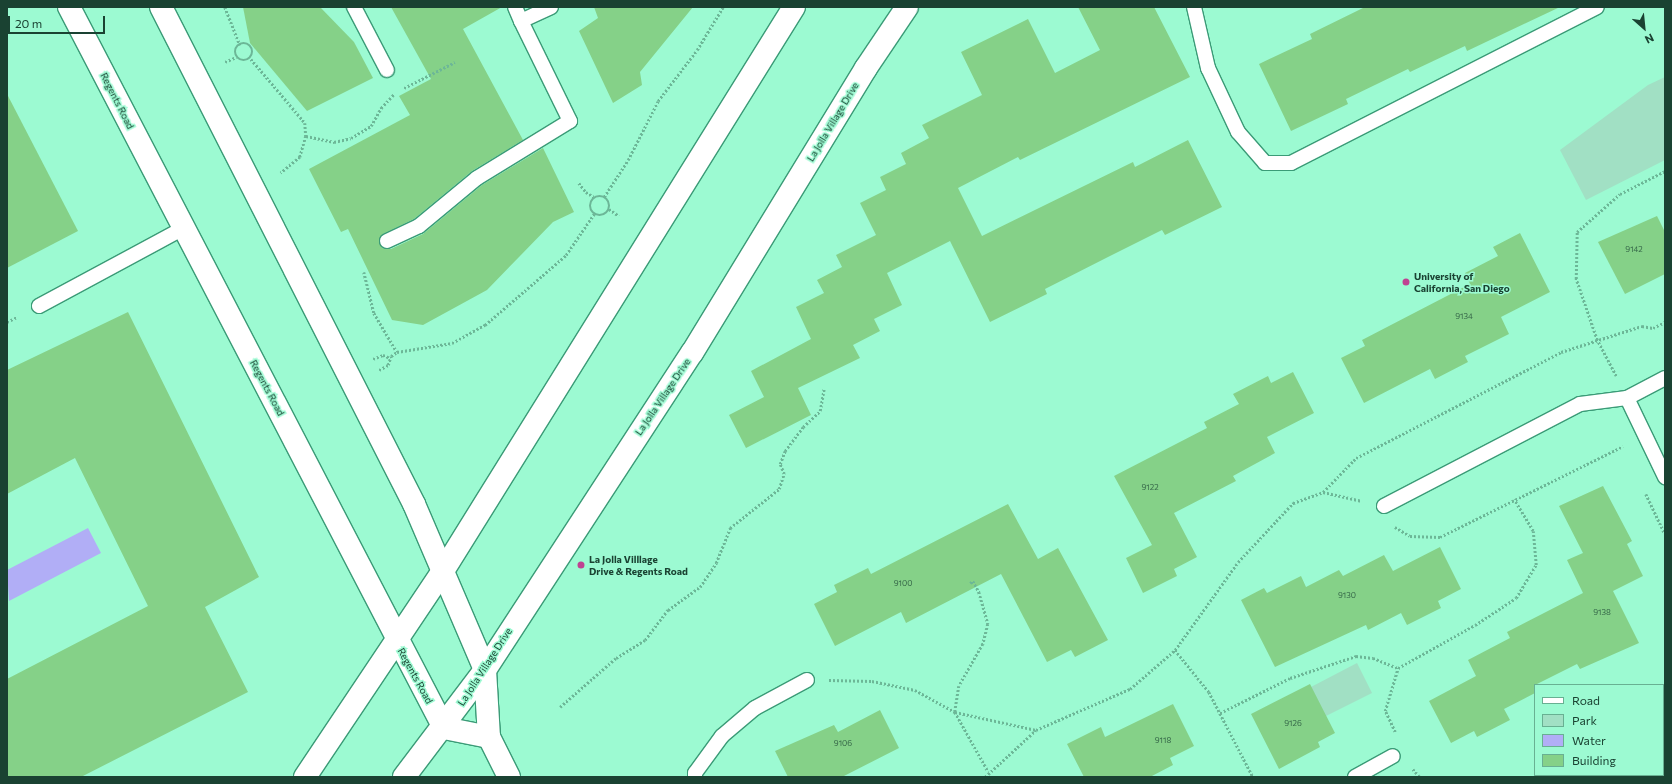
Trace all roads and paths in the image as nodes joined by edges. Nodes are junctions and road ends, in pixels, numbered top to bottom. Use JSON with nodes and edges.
{"nodes":[{"id":1,"x":69,"y":7,"type":"edge"},
{"id":2,"x":161,"y":7,"type":"edge"},
{"id":3,"x":225,"y":7,"type":"edge"},
{"id":4,"x":354,"y":7,"type":"edge"},
{"id":5,"x":515,"y":7,"type":"edge"},
{"id":6,"x":551,"y":7,"type":"edge"},
{"id":7,"x":723,"y":7,"type":"edge"},
{"id":8,"x":794,"y":7,"type":"edge"},
{"id":9,"x":907,"y":7,"type":"edge"},
{"id":10,"x":1194,"y":7,"type":"edge"},
{"id":11,"x":1597,"y":7,"type":"edge"},
{"id":12,"x":521,"y":21,"type":"junction"},
{"id":13,"x":240,"y":44,"type":"junction"},
{"id":14,"x":236,"y":57,"type":"junction"},
{"id":15,"x":251,"y":59,"type":"junction"},
{"id":16,"x":225,"y":62,"type":"dead end"},
{"id":17,"x":455,"y":62,"type":"dead end"},
{"id":18,"x":387,"y":70,"type":"dead end"},
{"id":19,"x":306,"y":136,"type":"junction"},
{"id":20,"x":1665,"y":171,"type":"edge"},
{"id":21,"x":281,"y":173,"type":"dead end"},
{"id":22,"x":579,"y":183,"type":"dead end"},
{"id":23,"x":594,"y":197,"type":"junction"},
{"id":24,"x":604,"y":197,"type":"junction"},
{"id":25,"x":609,"y":209,"type":"junction"},
{"id":26,"x":594,"y":214,"type":"junction"},
{"id":27,"x":619,"y":216,"type":"dead end"},
{"id":28,"x":182,"y":229,"type":"junction"},
{"id":29,"x":388,"y":241,"type":"dead end"},
{"id":30,"x":364,"y":272,"type":"dead end"},
{"id":31,"x":39,"y":306,"type":"dead end"},
{"id":32,"x":1665,"y":322,"type":"edge"},
{"id":33,"x":1597,"y":340,"type":"junction"},
{"id":34,"x":397,"y":352,"type":"junction"},
{"id":35,"x":390,"y":358,"type":"junction"},
{"id":36,"x":373,"y":359,"type":"dead end"},
{"id":37,"x":379,"y":370,"type":"dead end"},
{"id":38,"x":1665,"y":378,"type":"edge"},
{"id":39,"x":824,"y":388,"type":"dead end"},
{"id":40,"x":1627,"y":398,"type":"junction"},
{"id":41,"x":1626,"y":452,"type":"dead end"},
{"id":42,"x":1665,"y":477,"type":"edge"},
{"id":43,"x":1642,"y":486,"type":"dead end"},
{"id":44,"x":1323,"y":492,"type":"junction"},
{"id":45,"x":1514,"y":498,"type":"junction"},
{"id":46,"x":1384,"y":506,"type":"junction"},
{"id":47,"x":1665,"y":534,"type":"edge"},
{"id":48,"x":443,"y":571,"type":"junction"},
{"id":49,"x":970,"y":583,"type":"dead end"},
{"id":50,"x":397,"y":642,"type":"junction"},
{"id":51,"x":1175,"y":650,"type":"junction"},
{"id":52,"x":1398,"y":668,"type":"junction"},
{"id":53,"x":485,"y":670,"type":"junction"},
{"id":54,"x":807,"y":680,"type":"joint"},
{"id":55,"x":560,"y":707,"type":"dead end"},
{"id":56,"x":955,"y":712,"type":"junction"},
{"id":57,"x":1220,"y":713,"type":"junction"},
{"id":58,"x":444,"y":728,"type":"junction"},
{"id":59,"x":1036,"y":730,"type":"junction"},
{"id":60,"x":489,"y":737,"type":"junction"},
{"id":61,"x":1397,"y":737,"type":"dead end"},
{"id":62,"x":1393,"y":756,"type":"dead end"},
{"id":63,"x":1410,"y":762,"type":"dead end"},
{"id":64,"x":988,"y":771,"type":"junction"},
{"id":65,"x":1251,"y":776,"type":"edge"},
{"id":66,"x":305,"y":777,"type":"edge"},
{"id":67,"x":404,"y":777,"type":"edge"},
{"id":68,"x":509,"y":777,"type":"edge"},
{"id":69,"x":695,"y":777,"type":"edge"},
{"id":70,"x":985,"y":777,"type":"edge"},
{"id":71,"x":1355,"y":777,"type":"edge"},
{"id":72,"x":1420,"y":777,"type":"edge"}],
"edges":[{"from":1,"to":28,"type":"main road","name":"Regents Road"},
{"from":2,"to":48,"type":"main road"},
{"from":3,"to":13,"type":"path"},
{"from":4,"to":18,"type":"lane"},
{"from":5,"to":12,"type":"lane"},
{"from":6,"to":12,"type":"lane"},
{"from":7,"to":24,"type":"path"},
{"from":8,"to":48,"type":"main road"},
{"from":9,"to":53,"type":"main road","name":"La Jolla Village Drive"},
{"from":10,"to":11,"type":"lane"},
{"from":12,"to":29,"type":"lane"},
{"from":13,"to":14,"type":"path"},
{"from":13,"to":15,"type":"path"},
{"from":14,"to":15,"type":"path"},
{"from":14,"to":16,"type":"path"},
{"from":15,"to":19,"type":"path"},
{"from":17,"to":19,"type":"path"},
{"from":19,"to":21,"type":"path"},
{"from":20,"to":33,"type":"path"},
{"from":22,"to":23,"type":"path"},
{"from":23,"to":24,"type":"path"},
{"from":23,"to":26,"type":"path"},
{"from":24,"to":25,"type":"path"},
{"from":25,"to":26,"type":"path"},
{"from":25,"to":27,"type":"path"},
{"from":26,"to":34,"type":"path"},
{"from":28,"to":31,"type":"lane"},
{"from":28,"to":50,"type":"main road","name":"Regents Road"},
{"from":30,"to":34,"type":"path"},
{"from":32,"to":33,"type":"path"},
{"from":33,"to":40,"type":"path"},
{"from":33,"to":44,"type":"path"},
{"from":34,"to":35,"type":"path"},
{"from":35,"to":36,"type":"path"},
{"from":35,"to":37,"type":"path"},
{"from":38,"to":40,"type":"lane"},
{"from":39,"to":55,"type":"path"},
{"from":40,"to":42,"type":"lane"},
{"from":40,"to":46,"type":"lane"},
{"from":41,"to":45,"type":"path"},
{"from":43,"to":47,"type":"path"},
{"from":44,"to":46,"type":"path"},
{"from":44,"to":51,"type":"path"},
{"from":45,"to":46,"type":"path"},
{"from":45,"to":52,"type":"path"},
{"from":48,"to":50,"type":"main road"},
{"from":48,"to":53,"type":"main road"},
{"from":49,"to":56,"type":"path"},
{"from":50,"to":58,"type":"main road","name":"Regents Road"},
{"from":50,"to":66,"type":"main road"},
{"from":51,"to":57,"type":"path"},
{"from":51,"to":59,"type":"path"},
{"from":52,"to":57,"type":"path"},
{"from":52,"to":61,"type":"path"},
{"from":53,"to":58,"type":"main road","name":"La Jolla Village Drive"},
{"from":53,"to":60,"type":"main road"},
{"from":54,"to":56,"type":"path"},
{"from":54,"to":69,"type":"lane"},
{"from":56,"to":59,"type":"path"},
{"from":56,"to":64,"type":"path"},
{"from":57,"to":65,"type":"path"},
{"from":58,"to":60,"type":"main road"},
{"from":58,"to":67,"type":"main road","name":"La Jolla Village Drive"},
{"from":59,"to":64,"type":"path"},
{"from":60,"to":68,"type":"main road"},
{"from":62,"to":71,"type":"lane"},
{"from":63,"to":72,"type":"path"},
{"from":64,"to":70,"type":"path"}]}
